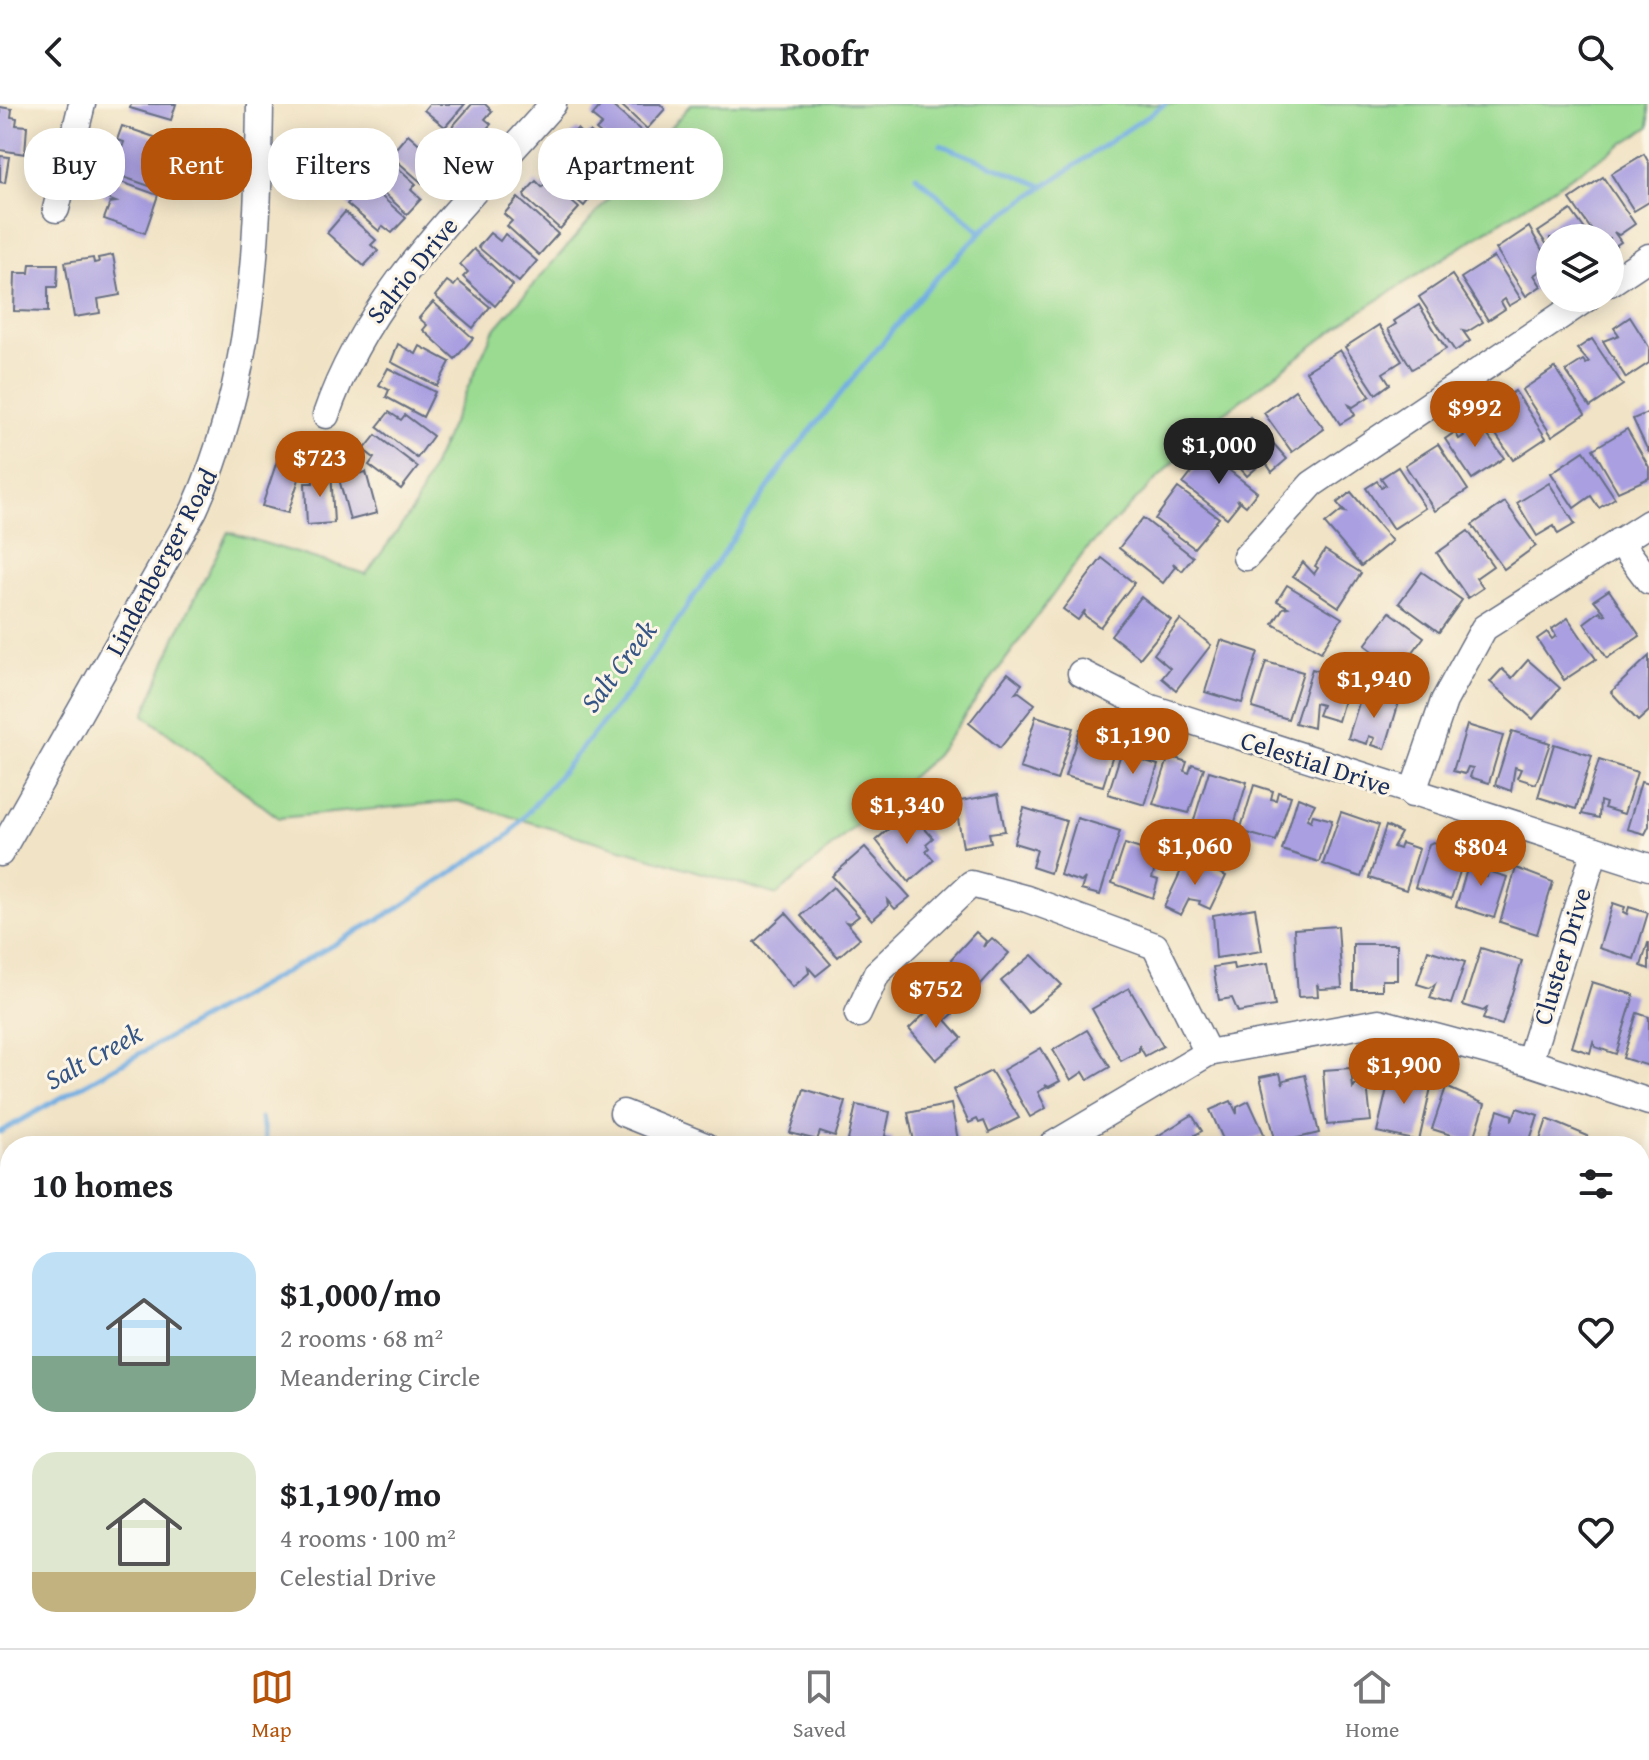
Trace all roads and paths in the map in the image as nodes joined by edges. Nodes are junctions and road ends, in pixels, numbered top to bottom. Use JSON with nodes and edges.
{"nodes":[{"id":1,"x":82,"y":104,"type":"edge"},
{"id":2,"x":260,"y":104,"type":"edge"},
{"id":3,"x":549,"y":105,"type":"edge"},
{"id":4,"x":56,"y":209,"type":"dead end"},
{"id":5,"x":1649,"y":257,"type":"edge"},
{"id":6,"x":1624,"y":274,"type":"edge"},
{"id":7,"x":1566,"y":312,"type":"edge"},
{"id":8,"x":326,"y":415,"type":"dead end"},
{"id":9,"x":1649,"y":523,"type":"edge"},
{"id":10,"x":1619,"y":541,"type":"junction"},
{"id":11,"x":1246,"y":557,"type":"dead end"},
{"id":12,"x":1649,"y":581,"type":"edge"},
{"id":13,"x":1081,"y":673,"type":"dead end"},
{"id":14,"x":1412,"y":794,"type":"junction"},
{"id":15,"x":1595,"y":850,"type":"junction"},
{"id":16,"x":0,"y":853,"type":"edge"},
{"id":17,"x":1649,"y":867,"type":"edge"},
{"id":18,"x":858,"y":1014,"type":"dead end"},
{"id":19,"x":1208,"y":1053,"type":"junction"},
{"id":20,"x":1529,"y":1062,"type":"junction"},
{"id":21,"x":1649,"y":1102,"type":"edge"},
{"id":22,"x":623,"y":1113,"type":"dead end"},
{"id":23,"x":680,"y":1136,"type":"edge"},
{"id":24,"x":1068,"y":1136,"type":"edge"}],
"edges":[{"from":1,"to":4,"type":"street"},
{"from":2,"to":16,"type":"street","name":"Lindenberger Road"},
{"from":3,"to":8,"type":"street","name":"Salrio Drive"},
{"from":5,"to":6,"type":"street"},
{"from":7,"to":11,"type":"street"},
{"from":9,"to":10,"type":"street"},
{"from":10,"to":12,"type":"street"},
{"from":10,"to":14,"type":"street"},
{"from":13,"to":14,"type":"street","name":"Celestial Drive"},
{"from":14,"to":15,"type":"street","name":"Celestial Drive"},
{"from":15,"to":17,"type":"street","name":"Celestial Drive"},
{"from":15,"to":20,"type":"street","name":"Cluster Drive"},
{"from":18,"to":19,"type":"street"},
{"from":19,"to":20,"type":"street"},
{"from":19,"to":24,"type":"street"},
{"from":20,"to":21,"type":"street"},
{"from":22,"to":23,"type":"street"}]}
